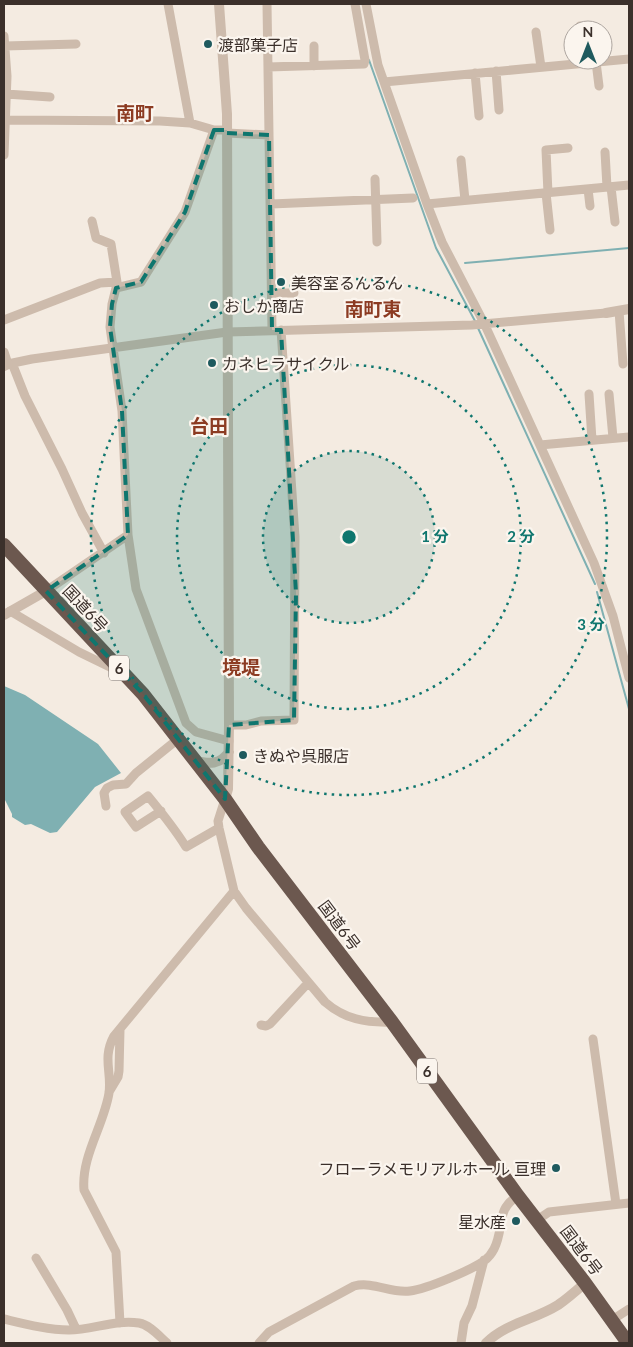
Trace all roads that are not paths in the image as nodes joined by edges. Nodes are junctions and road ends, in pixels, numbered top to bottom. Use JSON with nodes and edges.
{"nodes":[{"id":1,"x":168,"y":4,"type":"edge"},
{"id":2,"x":219,"y":4,"type":"edge"},
{"id":3,"x":267,"y":4,"type":"edge"},
{"id":4,"x":355,"y":4,"type":"edge"},
{"id":5,"x":366,"y":4,"type":"edge"},
{"id":6,"x":536,"y":32,"type":"dead end"},
{"id":7,"x":4,"y":36,"type":"edge"},
{"id":8,"x":76,"y":44,"type":"dead end"},
{"id":9,"x":4,"y":46,"type":"edge"},
{"id":10,"x":314,"y":46,"type":"dead end"},
{"id":11,"x":629,"y":59,"type":"edge"},
{"id":12,"x":613,"y":60,"type":"edge"},
{"id":13,"x":563,"y":64,"type":"edge"},
{"id":14,"x":314,"y":66,"type":"junction"},
{"id":15,"x":268,"y":67,"type":"junction"},
{"id":16,"x":541,"y":67,"type":"junction"},
{"id":17,"x":597,"y":70,"type":"edge"},
{"id":18,"x":496,"y":71,"type":"junction"},
{"id":19,"x":475,"y":74,"type":"junction"},
{"id":20,"x":5,"y":76,"type":"edge"},
{"id":21,"x":384,"y":82,"type":"junction"},
{"id":22,"x":599,"y":86,"type":"dead end"},
{"id":23,"x":6,"y":94,"type":"junction"},
{"id":24,"x":50,"y":97,"type":"dead end"},
{"id":25,"x":499,"y":110,"type":"dead end"},
{"id":26,"x":479,"y":116,"type":"dead end"},
{"id":27,"x":5,"y":120,"type":"junction"},
{"id":28,"x":190,"y":123,"type":"junction"},
{"id":29,"x":214,"y":130,"type":"junction"},
{"id":30,"x":227,"y":132,"type":"junction"},
{"id":31,"x":270,"y":135,"type":"junction"},
{"id":32,"x":568,"y":148,"type":"dead end"},
{"id":33,"x":604,"y":152,"type":"dead end"},
{"id":34,"x":4,"y":155,"type":"edge"},
{"id":35,"x":462,"y":160,"type":"dead end"},
{"id":36,"x":375,"y":179,"type":"dead end"},
{"id":37,"x":629,"y":185,"type":"edge"},
{"id":38,"x":609,"y":187,"type":"junction"},
{"id":39,"x":588,"y":189,"type":"junction"},
{"id":40,"x":547,"y":193,"type":"junction"},
{"id":41,"x":413,"y":198,"type":"dead end"},
{"id":42,"x":375,"y":200,"type":"junction"},
{"id":43,"x":465,"y":200,"type":"junction"},
{"id":44,"x":270,"y":204,"type":"junction"},
{"id":45,"x":427,"y":204,"type":"junction"},
{"id":46,"x":590,"y":206,"type":"dead end"},
{"id":47,"x":92,"y":221,"type":"dead end"},
{"id":48,"x":614,"y":222,"type":"dead end"},
{"id":49,"x":550,"y":230,"type":"dead end"},
{"id":50,"x":377,"y":242,"type":"dead end"},
{"id":51,"x":116,"y":285,"type":"junction"},
{"id":52,"x":272,"y":293,"type":"junction"},
{"id":53,"x":294,"y":293,"type":"dead end"},
{"id":54,"x":624,"y":310,"type":"edge"},
{"id":55,"x":606,"y":313,"type":"joint"},
{"id":56,"x":4,"y":320,"type":"edge"},
{"id":57,"x":484,"y":324,"type":"junction"},
{"id":58,"x":277,"y":330,"type":"junction"},
{"id":59,"x":228,"y":332,"type":"junction"},
{"id":60,"x":113,"y":349,"type":"junction"},
{"id":61,"x":4,"y":352,"type":"edge"},
{"id":62,"x":623,"y":364,"type":"dead end"},
{"id":63,"x":8,"y":365,"type":"edge"},
{"id":64,"x":588,"y":394,"type":"dead end"},
{"id":65,"x":609,"y":394,"type":"dead end"},
{"id":66,"x":629,"y":437,"type":"edge"},
{"id":67,"x":613,"y":438,"type":"junction"},
{"id":68,"x":592,"y":440,"type":"junction"},
{"id":69,"x":540,"y":445,"type":"junction"},
{"id":70,"x":128,"y":534,"type":"junction"},
{"id":71,"x":4,"y":545,"type":"edge"},
{"id":72,"x":104,"y":552,"type":"junction"},
{"id":73,"x":46,"y":591,"type":"junction"},
{"id":74,"x":6,"y":613,"type":"edge"},
{"id":75,"x":123,"y":673,"type":"junction"},
{"id":76,"x":629,"y":678,"type":"edge"},
{"id":77,"x":229,"y":724,"type":"junction"},
{"id":78,"x":178,"y":739,"type":"junction"},
{"id":79,"x":229,"y":741,"type":"junction"},
{"id":80,"x":229,"y":752,"type":"junction"},
{"id":81,"x":195,"y":761,"type":"junction"},
{"id":82,"x":224,"y":799,"type":"junction"},
{"id":83,"x":106,"y":806,"type":"dead end"},
{"id":84,"x":160,"y":811,"type":"dead end"},
{"id":85,"x":219,"y":828,"type":"junction"},
{"id":86,"x":234,"y":891,"type":"junction"},
{"id":87,"x":308,"y":983,"type":"junction"},
{"id":88,"x":392,"y":1022,"type":"junction"},
{"id":89,"x":261,"y":1025,"type":"dead end"},
{"id":90,"x":592,"y":1039,"type":"dead end"},
{"id":91,"x":518,"y":1196,"type":"junction"},
{"id":92,"x":629,"y":1203,"type":"edge"},
{"id":93,"x":616,"y":1204,"type":"junction"},
{"id":94,"x":537,"y":1220,"type":"junction"},
{"id":95,"x":36,"y":1258,"type":"dead end"},
{"id":96,"x":484,"y":1260,"type":"junction"},
{"id":97,"x":585,"y":1283,"type":"junction"},
{"id":98,"x":629,"y":1309,"type":"edge"},
{"id":99,"x":4,"y":1319,"type":"edge"},
{"id":100,"x":612,"y":1320,"type":"junction"},
{"id":101,"x":120,"y":1323,"type":"junction"},
{"id":102,"x":76,"y":1329,"type":"junction"},
{"id":103,"x":167,"y":1343,"type":"edge"},
{"id":104,"x":259,"y":1343,"type":"edge"},
{"id":105,"x":460,"y":1343,"type":"edge"},
{"id":106,"x":486,"y":1343,"type":"edge"},
{"id":107,"x":628,"y":1343,"type":"edge"}],
"edges":[{"from":1,"to":28,"type":"street"},
{"from":2,"to":30,"type":"street"},
{"from":3,"to":15,"type":"street"},
{"from":4,"to":14,"type":"street"},
{"from":5,"to":21,"type":"street"},
{"from":6,"to":16,"type":"street"},
{"from":7,"to":9,"type":"street"},
{"from":8,"to":9,"type":"street"},
{"from":9,"to":20,"type":"street"},
{"from":10,"to":14,"type":"street"},
{"from":11,"to":12,"type":"street"},
{"from":13,"to":16,"type":"street"},
{"from":14,"to":15,"type":"street"},
{"from":15,"to":31,"type":"street"},
{"from":16,"to":18,"type":"street"},
{"from":17,"to":22,"type":"street"},
{"from":18,"to":19,"type":"street"},
{"from":18,"to":25,"type":"street"},
{"from":19,"to":21,"type":"street"},
{"from":19,"to":26,"type":"street"},
{"from":20,"to":23,"type":"street"},
{"from":21,"to":45,"type":"street"},
{"from":23,"to":24,"type":"street"},
{"from":23,"to":27,"type":"street"},
{"from":27,"to":28,"type":"street"},
{"from":27,"to":34,"type":"street"},
{"from":28,"to":29,"type":"street"},
{"from":29,"to":30,"type":"street"},
{"from":29,"to":51,"type":"street"},
{"from":30,"to":31,"type":"street"},
{"from":30,"to":59,"type":"street"},
{"from":31,"to":44,"type":"street"},
{"from":32,"to":40,"type":"street"},
{"from":33,"to":38,"type":"street"},
{"from":35,"to":43,"type":"street"},
{"from":36,"to":42,"type":"street"},
{"from":37,"to":38,"type":"street"},
{"from":38,"to":39,"type":"street"},
{"from":38,"to":48,"type":"street"},
{"from":39,"to":40,"type":"street"},
{"from":39,"to":46,"type":"street"},
{"from":40,"to":43,"type":"street"},
{"from":40,"to":49,"type":"street"},
{"from":41,"to":42,"type":"street"},
{"from":42,"to":44,"type":"street"},
{"from":42,"to":50,"type":"street"},
{"from":43,"to":45,"type":"street"},
{"from":44,"to":52,"type":"street"},
{"from":45,"to":57,"type":"street"},
{"from":47,"to":51,"type":"street"},
{"from":51,"to":56,"type":"street"},
{"from":51,"to":60,"type":"street"},
{"from":52,"to":53,"type":"street"},
{"from":52,"to":58,"type":"street"},
{"from":54,"to":55,"type":"street"},
{"from":54,"to":62,"type":"street"},
{"from":55,"to":57,"type":"street"},
{"from":57,"to":58,"type":"street"},
{"from":57,"to":69,"type":"street"},
{"from":58,"to":59,"type":"street"},
{"from":58,"to":77,"type":"street"},
{"from":59,"to":60,"type":"street"},
{"from":59,"to":77,"type":"street"},
{"from":60,"to":63,"type":"street"},
{"from":60,"to":70,"type":"street"},
{"from":61,"to":63,"type":"street"},
{"from":63,"to":72,"type":"street"},
{"from":64,"to":68,"type":"street"},
{"from":65,"to":67,"type":"street"},
{"from":66,"to":67,"type":"street"},
{"from":67,"to":68,"type":"street"},
{"from":68,"to":69,"type":"street"},
{"from":69,"to":76,"type":"street"},
{"from":70,"to":72,"type":"street"},
{"from":70,"to":79,"type":"street"},
{"from":71,"to":73,"type":"highway","name":"国道6号","number":"6"},
{"from":72,"to":73,"type":"street"},
{"from":73,"to":74,"type":"street"},
{"from":73,"to":75,"type":"highway","name":"国道6号","number":"6"},
{"from":74,"to":75,"type":"street"},
{"from":75,"to":78,"type":"highway","name":"国道6号","number":"6"},
{"from":77,"to":79,"type":"street"},
{"from":78,"to":81,"type":"highway","name":"国道6号","number":"6"},
{"from":78,"to":83,"type":"street"},
{"from":79,"to":80,"type":"street"},
{"from":80,"to":81,"type":"street"},
{"from":80,"to":82,"type":"street"},
{"from":81,"to":82,"type":"highway","name":"国道6号","number":"6"},
{"from":82,"to":85,"type":"street"},
{"from":82,"to":88,"type":"highway","name":"国道6号","number":"6"},
{"from":84,"to":85,"type":"street"},
{"from":85,"to":86,"type":"street"},
{"from":86,"to":87,"type":"street"},
{"from":86,"to":101,"type":"street"},
{"from":87,"to":88,"type":"street"},
{"from":87,"to":89,"type":"street"},
{"from":88,"to":91,"type":"highway","name":"国道6号","number":"6"},
{"from":90,"to":93,"type":"street"},
{"from":91,"to":94,"type":"highway","name":"国道6号","number":"6"},
{"from":91,"to":96,"type":"street"},
{"from":92,"to":93,"type":"street"},
{"from":93,"to":94,"type":"street"},
{"from":94,"to":97,"type":"highway","name":"国道6号","number":"6"},
{"from":95,"to":102,"type":"street"},
{"from":96,"to":104,"type":"street"},
{"from":96,"to":105,"type":"street"},
{"from":97,"to":100,"type":"highway","name":"国道6号","number":"6"},
{"from":97,"to":106,"type":"street"},
{"from":98,"to":100,"type":"street"},
{"from":99,"to":102,"type":"street"},
{"from":100,"to":107,"type":"highway","name":"国道6号","number":"6"},
{"from":101,"to":102,"type":"street"},
{"from":101,"to":103,"type":"street"}]}
